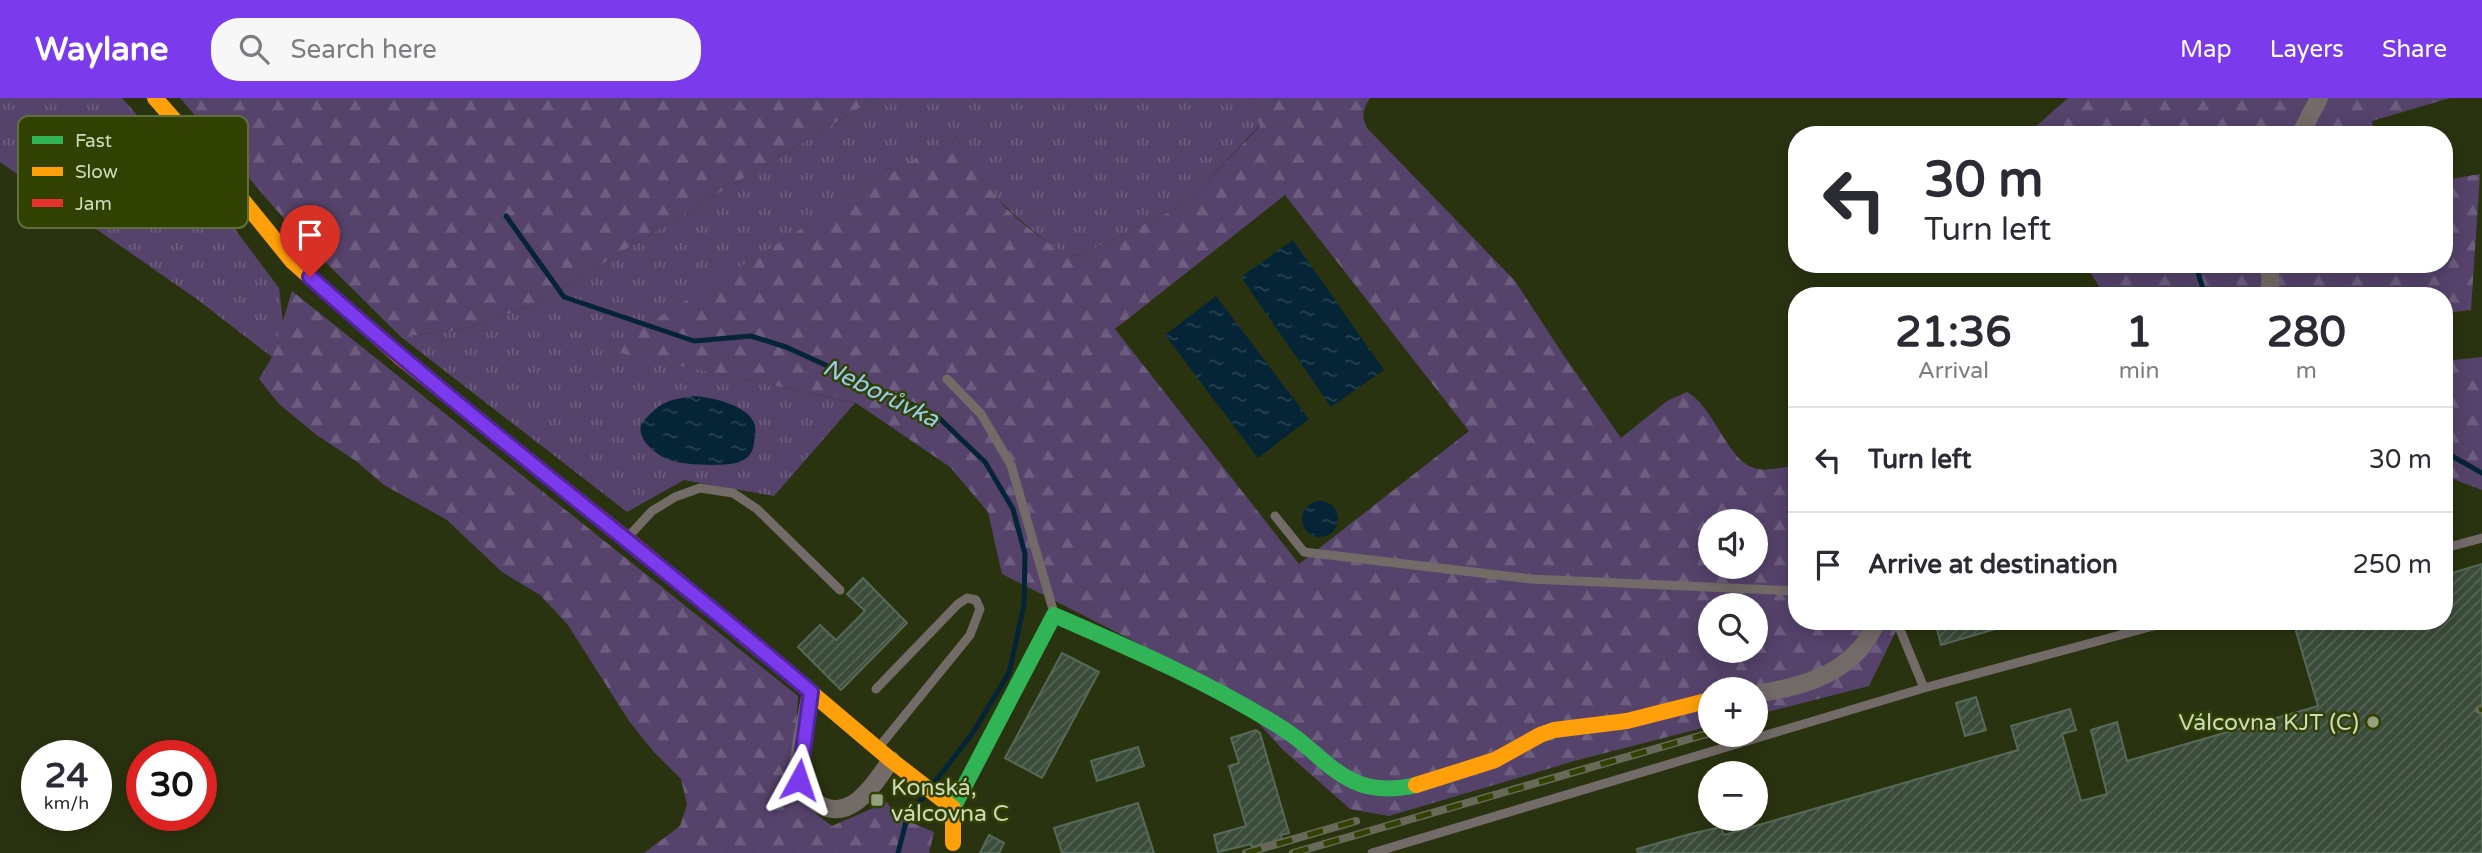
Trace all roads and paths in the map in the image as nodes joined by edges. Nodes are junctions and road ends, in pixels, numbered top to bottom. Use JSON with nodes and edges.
{"nodes":[{"id":1,"x":155,"y":98,"type":"edge"},
{"id":2,"x":2319,"y":98,"type":"edge"},
{"id":3,"x":171,"y":116,"type":"edge"},
{"id":4,"x":2305,"y":126,"type":"edge"},
{"id":5,"x":248,"y":207,"type":"edge"},
{"id":6,"x":947,"y":379,"type":"dead end"},
{"id":7,"x":1275,"y":516,"type":"dead end"},
{"id":8,"x":627,"y":538,"type":"junction"},
{"id":9,"x":2482,"y":538,"type":"edge"},
{"id":10,"x":2453,"y":546,"type":"edge"},
{"id":11,"x":840,"y":590,"type":"dead end"},
{"id":12,"x":1788,"y":591,"type":"edge"},
{"id":13,"x":1054,"y":615,"type":"junction"},
{"id":14,"x":1873,"y":630,"type":"edge"},
{"id":15,"x":1900,"y":630,"type":"edge"},
{"id":16,"x":2139,"y":630,"type":"edge"},
{"id":17,"x":1924,"y":688,"type":"junction"},
{"id":18,"x":876,"y":689,"type":"dead end"},
{"id":19,"x":811,"y":692,"type":"junction"},
{"id":20,"x":1768,"y":692,"type":"edge"},
{"id":21,"x":1698,"y":704,"type":"edge"},
{"id":22,"x":885,"y":754,"type":"junction"},
{"id":23,"x":949,"y":805,"type":"junction"},
{"id":24,"x":952,"y":848,"type":"edge"},
{"id":25,"x":1372,"y":853,"type":"edge"}],
"edges":[{"from":1,"to":3,"type":"street"},
{"from":2,"to":4,"type":"street"},
{"from":5,"to":8,"type":"street"},
{"from":6,"to":13,"type":"lane"},
{"from":7,"to":12,"type":"lane"},
{"from":8,"to":11,"type":"lane"},
{"from":8,"to":19,"type":"street"},
{"from":9,"to":10,"type":"lane"},
{"from":13,"to":21,"type":"street"},
{"from":13,"to":23,"type":"street"},
{"from":14,"to":20,"type":"street"},
{"from":15,"to":17,"type":"lane"},
{"from":16,"to":17,"type":"lane"},
{"from":17,"to":25,"type":"lane"},
{"from":18,"to":22,"type":"lane"},
{"from":19,"to":22,"type":"street"},
{"from":19,"to":22,"type":"street"},
{"from":22,"to":23,"type":"street"},
{"from":23,"to":24,"type":"street"}]}
